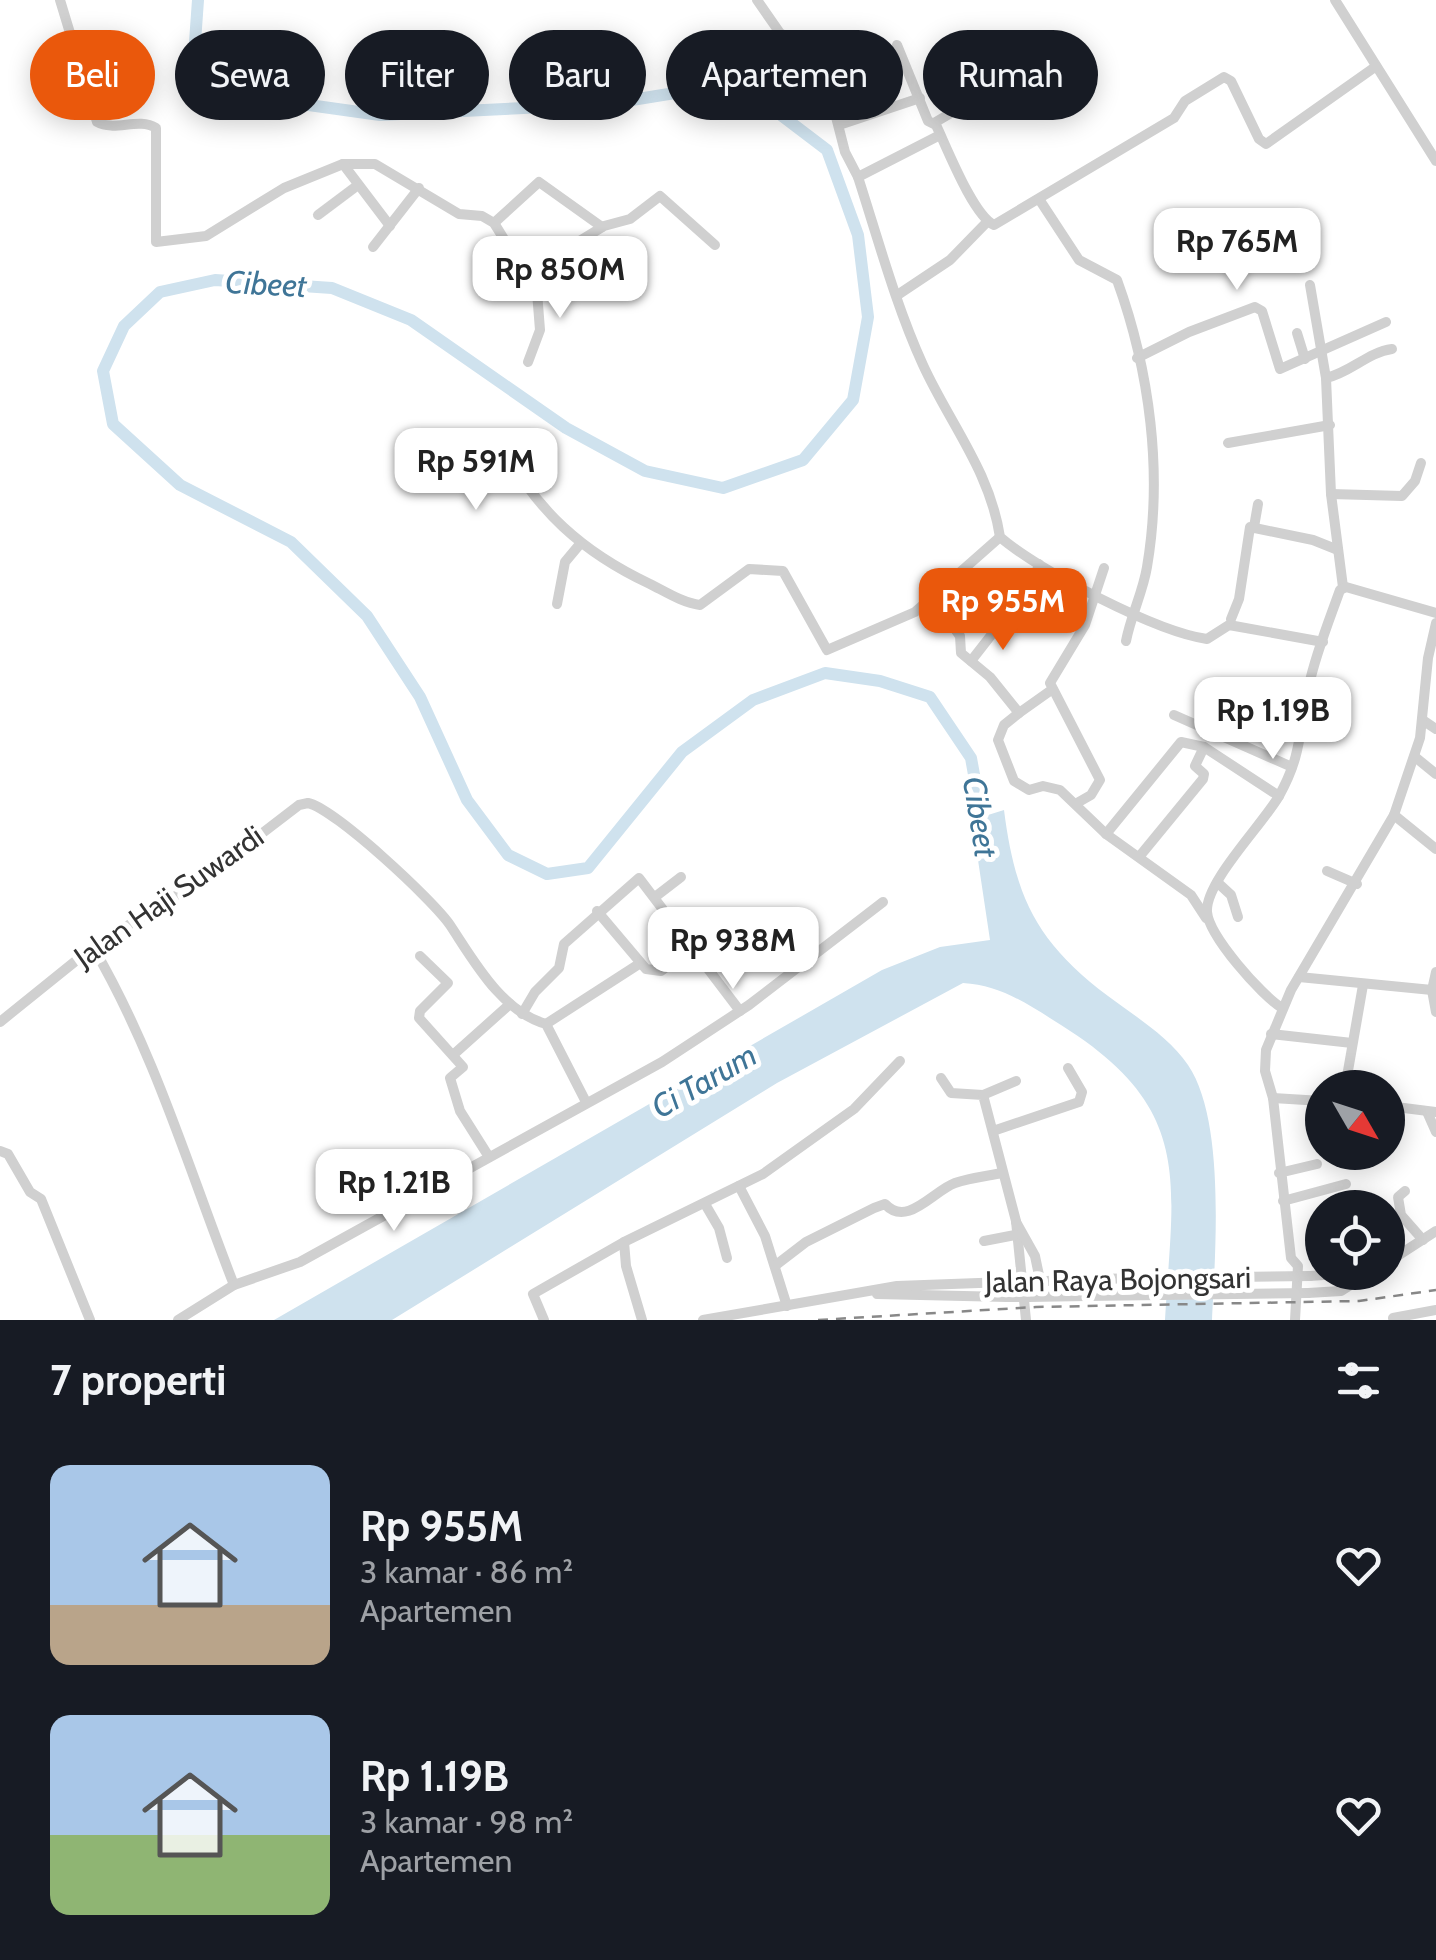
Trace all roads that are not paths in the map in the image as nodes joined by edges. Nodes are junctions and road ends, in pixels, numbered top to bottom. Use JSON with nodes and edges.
{"nodes":[{"id":1,"x":60,"y":0,"type":"edge"},
{"id":2,"x":757,"y":0,"type":"edge"},
{"id":3,"x":1335,"y":0,"type":"edge"},
{"id":4,"x":903,"y":57,"type":"edge"},
{"id":5,"x":1376,"y":67,"type":"junction"},
{"id":6,"x":920,"y":98,"type":"junction"},
{"id":7,"x":939,"y":120,"type":"edge"},
{"id":8,"x":934,"y":123,"type":"junction"},
{"id":9,"x":839,"y":125,"type":"junction"},
{"id":10,"x":940,"y":135,"type":"junction"},
{"id":11,"x":1436,"y":161,"type":"edge"},
{"id":12,"x":343,"y":164,"type":"junction"},
{"id":13,"x":858,"y":177,"type":"junction"},
{"id":14,"x":358,"y":185,"type":"junction"},
{"id":15,"x":419,"y":188,"type":"junction"},
{"id":16,"x":1039,"y":199,"type":"junction"},
{"id":17,"x":318,"y":215,"type":"dead end"},
{"id":18,"x":987,"y":222,"type":"junction"},
{"id":19,"x":494,"y":224,"type":"junction"},
{"id":20,"x":390,"y":226,"type":"junction"},
{"id":21,"x":602,"y":227,"type":"junction"},
{"id":22,"x":715,"y":245,"type":"dead end"},
{"id":23,"x":373,"y":248,"type":"dead end"},
{"id":24,"x":530,"y":281,"type":"junction"},
{"id":25,"x":1310,"y":285,"type":"dead end"},
{"id":26,"x":898,"y":294,"type":"junction"},
{"id":27,"x":1386,"y":322,"type":"dead end"},
{"id":28,"x":1297,"y":332,"type":"dead end"},
{"id":29,"x":1392,"y":349,"type":"dead end"},
{"id":30,"x":1322,"y":354,"type":"junction"},
{"id":31,"x":1137,"y":358,"type":"junction"},
{"id":32,"x":1306,"y":359,"type":"junction"},
{"id":33,"x":528,"y":362,"type":"dead end"},
{"id":34,"x":1326,"y":378,"type":"junction"},
{"id":35,"x":1330,"y":424,"type":"junction"},
{"id":36,"x":1228,"y":442,"type":"dead end"},
{"id":37,"x":502,"y":443,"type":"dead end"},
{"id":38,"x":462,"y":460,"type":"dead end"},
{"id":39,"x":1420,"y":464,"type":"dead end"},
{"id":40,"x":513,"y":467,"type":"junction"},
{"id":41,"x":1330,"y":494,"type":"junction"},
{"id":42,"x":1258,"y":504,"type":"dead end"},
{"id":43,"x":1254,"y":527,"type":"junction"},
{"id":44,"x":1000,"y":537,"type":"junction"},
{"id":45,"x":580,"y":544,"type":"junction"},
{"id":46,"x":1338,"y":550,"type":"junction"},
{"id":47,"x":1039,"y":564,"type":"junction"},
{"id":48,"x":1104,"y":568,"type":"dead end"},
{"id":49,"x":942,"y":585,"type":"junction"},
{"id":50,"x":1343,"y":587,"type":"junction"},
{"id":51,"x":1030,"y":594,"type":"dead end"},
{"id":52,"x":1094,"y":594,"type":"junction"},
{"id":53,"x":932,"y":597,"type":"junction"},
{"id":54,"x":557,"y":604,"type":"dead end"},
{"id":55,"x":964,"y":606,"type":"dead end"},
{"id":56,"x":1436,"y":613,"type":"edge"},
{"id":57,"x":1131,"y":614,"type":"junction"},
{"id":58,"x":1232,"y":618,"type":"dead end"},
{"id":59,"x":1003,"y":620,"type":"dead end"},
{"id":60,"x":1436,"y":623,"type":"edge"},
{"id":61,"x":1126,"y":640,"type":"dead end"},
{"id":62,"x":1322,"y":642,"type":"junction"},
{"id":63,"x":971,"y":661,"type":"junction"},
{"id":64,"x":1050,"y":691,"type":"junction"},
{"id":65,"x":1019,"y":713,"type":"junction"},
{"id":66,"x":1174,"y":714,"type":"dead end"},
{"id":67,"x":1424,"y":721,"type":"junction"},
{"id":68,"x":1436,"y":730,"type":"edge"},
{"id":69,"x":1204,"y":748,"type":"junction"},
{"id":70,"x":1256,"y":750,"type":"junction"},
{"id":71,"x":1415,"y":756,"type":"junction"},
{"id":72,"x":1292,"y":767,"type":"junction"},
{"id":73,"x":1244,"y":774,"type":"junction"},
{"id":74,"x":1436,"y":774,"type":"edge"},
{"id":75,"x":1279,"y":796,"type":"junction"},
{"id":76,"x":1077,"y":803,"type":"junction"},
{"id":77,"x":1394,"y":814,"type":"junction"},
{"id":78,"x":1106,"y":834,"type":"junction"},
{"id":79,"x":1436,"y":849,"type":"edge"},
{"id":80,"x":1139,"y":856,"type":"junction"},
{"id":81,"x":1327,"y":871,"type":"dead end"},
{"id":82,"x":681,"y":877,"type":"dead end"},
{"id":83,"x":1218,"y":883,"type":"junction"},
{"id":84,"x":1356,"y":884,"type":"junction"},
{"id":85,"x":654,"y":897,"type":"junction"},
{"id":86,"x":882,"y":902,"type":"dead end"},
{"id":87,"x":597,"y":911,"type":"junction"},
{"id":88,"x":1238,"y":918,"type":"dead end"},
{"id":89,"x":1209,"y":924,"type":"junction"},
{"id":90,"x":93,"y":947,"type":"junction"},
{"id":91,"x":692,"y":948,"type":"junction"},
{"id":92,"x":420,"y":956,"type":"dead end"},
{"id":93,"x":639,"y":964,"type":"junction"},
{"id":94,"x":1436,"y":972,"type":"edge"},
{"id":95,"x":1299,"y":977,"type":"junction"},
{"id":96,"x":1364,"y":985,"type":"junction"},
{"id":97,"x":1432,"y":990,"type":"junction"},
{"id":98,"x":510,"y":1004,"type":"junction"},
{"id":99,"x":1282,"y":1008,"type":"junction"},
{"id":100,"x":740,"y":1012,"type":"junction"},
{"id":101,"x":1436,"y":1012,"type":"edge"},
{"id":102,"x":522,"y":1014,"type":"junction"},
{"id":103,"x":0,"y":1022,"type":"edge"},
{"id":104,"x":546,"y":1024,"type":"junction"},
{"id":105,"x":1271,"y":1034,"type":"junction"},
{"id":106,"x":1352,"y":1043,"type":"junction"},
{"id":107,"x":452,"y":1055,"type":"junction"},
{"id":108,"x":900,"y":1061,"type":"dead end"},
{"id":109,"x":1068,"y":1068,"type":"dead end"},
{"id":110,"x":1348,"y":1070,"type":"edge"},
{"id":111,"x":942,"y":1078,"type":"dead end"},
{"id":112,"x":1016,"y":1081,"type":"dead end"},
{"id":113,"x":983,"y":1095,"type":"junction"},
{"id":114,"x":1273,"y":1098,"type":"junction"},
{"id":115,"x":1305,"y":1100,"type":"edge"},
{"id":116,"x":586,"y":1102,"type":"junction"},
{"id":117,"x":1405,"y":1109,"type":"edge"},
{"id":118,"x":1432,"y":1113,"type":"edge"},
{"id":119,"x":992,"y":1131,"type":"junction"},
{"id":120,"x":1436,"y":1132,"type":"edge"},
{"id":121,"x":0,"y":1151,"type":"edge"},
{"id":122,"x":489,"y":1157,"type":"junction"},
{"id":123,"x":1305,"y":1167,"type":"edge"},
{"id":124,"x":1002,"y":1172,"type":"junction"},
{"id":125,"x":1279,"y":1173,"type":"junction"},
{"id":126,"x":1346,"y":1184,"type":"dead end"},
{"id":127,"x":740,"y":1186,"type":"junction"},
{"id":128,"x":1283,"y":1202,"type":"junction"},
{"id":129,"x":705,"y":1204,"type":"junction"},
{"id":130,"x":1405,"y":1220,"type":"edge"},
{"id":131,"x":1016,"y":1221,"type":"junction"},
{"id":132,"x":1436,"y":1230,"type":"edge"},
{"id":133,"x":1016,"y":1235,"type":"junction"},
{"id":134,"x":984,"y":1240,"type":"dead end"},
{"id":135,"x":1422,"y":1240,"type":"junction"},
{"id":136,"x":624,"y":1242,"type":"junction"},
{"id":137,"x":1024,"y":1250,"type":"junction"},
{"id":138,"x":1405,"y":1251,"type":"edge"},
{"id":139,"x":727,"y":1258,"type":"dead end"},
{"id":140,"x":776,"y":1265,"type":"junction"},
{"id":141,"x":1305,"y":1276,"type":"edge"},
{"id":142,"x":1034,"y":1281,"type":"junction"},
{"id":143,"x":986,"y":1282,"type":"junction"},
{"id":144,"x":234,"y":1285,"type":"junction"},
{"id":145,"x":1342,"y":1290,"type":"edge"},
{"id":146,"x":871,"y":1293,"type":"junction"},
{"id":147,"x":987,"y":1298,"type":"junction"},
{"id":148,"x":788,"y":1306,"type":"junction"},
{"id":149,"x":1436,"y":1310,"type":"edge"},
{"id":150,"x":1393,"y":1318,"type":"edge"},
{"id":151,"x":1410,"y":1319,"type":"edge"},
{"id":152,"x":90,"y":1320,"type":"edge"},
{"id":153,"x":178,"y":1320,"type":"edge"},
{"id":154,"x":544,"y":1320,"type":"edge"},
{"id":155,"x":642,"y":1320,"type":"edge"},
{"id":156,"x":703,"y":1320,"type":"edge"},
{"id":157,"x":1026,"y":1320,"type":"edge"},
{"id":158,"x":1296,"y":1320,"type":"edge"}],
"edges":[{"from":1,"to":12,"type":"street"},
{"from":2,"to":9,"type":"street"},
{"from":3,"to":5,"type":"street"},
{"from":4,"to":6,"type":"street"},
{"from":5,"to":11,"type":"street"},
{"from":5,"to":16,"type":"street"},
{"from":6,"to":8,"type":"street"},
{"from":6,"to":9,"type":"street"},
{"from":7,"to":8,"type":"street"},
{"from":8,"to":10,"type":"street"},
{"from":9,"to":13,"type":"street"},
{"from":10,"to":13,"type":"street"},
{"from":10,"to":18,"type":"street"},
{"from":12,"to":14,"type":"street"},
{"from":12,"to":15,"type":"street"},
{"from":13,"to":26,"type":"street"},
{"from":14,"to":17,"type":"street"},
{"from":14,"to":20,"type":"street"},
{"from":15,"to":19,"type":"street"},
{"from":15,"to":20,"type":"street"},
{"from":16,"to":18,"type":"street"},
{"from":16,"to":31,"type":"street"},
{"from":18,"to":26,"type":"street"},
{"from":19,"to":21,"type":"street"},
{"from":19,"to":24,"type":"street"},
{"from":20,"to":23,"type":"street"},
{"from":21,"to":22,"type":"street"},
{"from":21,"to":24,"type":"street"},
{"from":24,"to":33,"type":"street"},
{"from":25,"to":30,"type":"street"},
{"from":26,"to":44,"type":"street"},
{"from":27,"to":30,"type":"street"},
{"from":28,"to":32,"type":"street"},
{"from":29,"to":34,"type":"street"},
{"from":30,"to":32,"type":"street"},
{"from":30,"to":34,"type":"street"},
{"from":31,"to":32,"type":"street"},
{"from":31,"to":57,"type":"street"},
{"from":34,"to":35,"type":"street"},
{"from":35,"to":36,"type":"street"},
{"from":35,"to":41,"type":"street"},
{"from":37,"to":40,"type":"street"},
{"from":38,"to":40,"type":"street"},
{"from":39,"to":41,"type":"street"},
{"from":40,"to":45,"type":"street"},
{"from":41,"to":46,"type":"street"},
{"from":42,"to":43,"type":"street"},
{"from":43,"to":46,"type":"street"},
{"from":43,"to":58,"type":"street"},
{"from":44,"to":47,"type":"street"},
{"from":44,"to":49,"type":"street"},
{"from":45,"to":53,"type":"street"},
{"from":45,"to":54,"type":"street"},
{"from":46,"to":50,"type":"street"},
{"from":47,"to":51,"type":"street"},
{"from":47,"to":52,"type":"street"},
{"from":48,"to":52,"type":"street"},
{"from":49,"to":53,"type":"street"},
{"from":49,"to":55,"type":"street"},
{"from":50,"to":56,"type":"street"},
{"from":50,"to":62,"type":"street"},
{"from":52,"to":57,"type":"street"},
{"from":52,"to":64,"type":"street"},
{"from":53,"to":63,"type":"street"},
{"from":57,"to":61,"type":"street"},
{"from":57,"to":62,"type":"street"},
{"from":59,"to":63,"type":"street"},
{"from":60,"to":67,"type":"street"},
{"from":62,"to":72,"type":"street"},
{"from":63,"to":65,"type":"street"},
{"from":64,"to":65,"type":"street"},
{"from":64,"to":76,"type":"street"},
{"from":65,"to":76,"type":"street"},
{"from":66,"to":70,"type":"street"},
{"from":67,"to":68,"type":"street"},
{"from":67,"to":71,"type":"street"},
{"from":69,"to":73,"type":"street"},
{"from":69,"to":78,"type":"street"},
{"from":69,"to":80,"type":"street"},
{"from":70,"to":72,"type":"street"},
{"from":70,"to":73,"type":"street"},
{"from":71,"to":74,"type":"street"},
{"from":71,"to":77,"type":"street"},
{"from":72,"to":75,"type":"street"},
{"from":73,"to":75,"type":"street"},
{"from":75,"to":83,"type":"street"},
{"from":76,"to":78,"type":"street"},
{"from":77,"to":79,"type":"street"},
{"from":77,"to":84,"type":"street"},
{"from":78,"to":80,"type":"street"},
{"from":80,"to":89,"type":"street"},
{"from":81,"to":84,"type":"street"},
{"from":82,"to":85,"type":"street"},
{"from":83,"to":88,"type":"street"},
{"from":83,"to":89,"type":"street"},
{"from":84,"to":95,"type":"street"},
{"from":85,"to":87,"type":"street"},
{"from":85,"to":91,"type":"street"},
{"from":86,"to":100,"type":"street"},
{"from":87,"to":93,"type":"street"},
{"from":87,"to":102,"type":"street"},
{"from":89,"to":99,"type":"street"},
{"from":90,"to":98,"type":"street","name":"Jalan Haji Suwardi"},
{"from":90,"to":103,"type":"street","name":"Jalan Haji Suwardi"},
{"from":90,"to":144,"type":"street"},
{"from":91,"to":93,"type":"street"},
{"from":91,"to":100,"type":"street"},
{"from":92,"to":107,"type":"street"},
{"from":93,"to":104,"type":"street"},
{"from":94,"to":97,"type":"street"},
{"from":95,"to":96,"type":"street"},
{"from":95,"to":99,"type":"street"},
{"from":96,"to":97,"type":"street"},
{"from":96,"to":106,"type":"street"},
{"from":97,"to":101,"type":"street"},
{"from":98,"to":102,"type":"street"},
{"from":98,"to":107,"type":"street"},
{"from":99,"to":105,"type":"street"},
{"from":100,"to":116,"type":"street"},
{"from":102,"to":104,"type":"street"},
{"from":104,"to":116,"type":"street"},
{"from":105,"to":106,"type":"street"},
{"from":105,"to":114,"type":"street"},
{"from":106,"to":110,"type":"street"},
{"from":107,"to":122,"type":"street"},
{"from":108,"to":127,"type":"street"},
{"from":109,"to":119,"type":"street"},
{"from":111,"to":113,"type":"street"},
{"from":112,"to":113,"type":"street"},
{"from":113,"to":119,"type":"street"},
{"from":114,"to":115,"type":"street"},
{"from":114,"to":125,"type":"street"},
{"from":116,"to":122,"type":"street"},
{"from":117,"to":118,"type":"street"},
{"from":118,"to":120,"type":"street"},
{"from":119,"to":124,"type":"street"},
{"from":121,"to":152,"type":"street"},
{"from":122,"to":144,"type":"street"},
{"from":123,"to":125,"type":"street"},
{"from":124,"to":131,"type":"street"},
{"from":124,"to":140,"type":"street"},
{"from":125,"to":128,"type":"street"},
{"from":126,"to":128,"type":"street"},
{"from":127,"to":129,"type":"street"},
{"from":127,"to":140,"type":"street"},
{"from":128,"to":158,"type":"street"},
{"from":129,"to":136,"type":"street"},
{"from":129,"to":139,"type":"street"},
{"from":130,"to":135,"type":"street"},
{"from":131,"to":133,"type":"street"},
{"from":131,"to":137,"type":"street"},
{"from":132,"to":135,"type":"street"},
{"from":133,"to":134,"type":"street"},
{"from":133,"to":137,"type":"street"},
{"from":135,"to":138,"type":"street"},
{"from":136,"to":154,"type":"street"},
{"from":136,"to":155,"type":"street"},
{"from":137,"to":142,"type":"street"},
{"from":137,"to":157,"type":"street"},
{"from":140,"to":148,"type":"street"},
{"from":141,"to":142,"type":"street","name":"Jalan Raya Bojongsari","bridge":true},
{"from":142,"to":143,"type":"street","name":"Jalan Raya Bojongsari","bridge":true},
{"from":143,"to":146,"type":"street","name":"Jalan Raya Bojongsari"},
{"from":143,"to":147,"type":"street"},
{"from":144,"to":153,"type":"street"},
{"from":145,"to":147,"type":"street","name":"Jalan Raya Bojongsari","bridge":true},
{"from":146,"to":147,"type":"street","name":"Jalan Raya Bojongsari"},
{"from":146,"to":148,"type":"street","name":"Jalan Raya Bojongsari"},
{"from":148,"to":156,"type":"street","name":"Jalan Raya Bojongsari"},
{"from":149,"to":151,"type":"street"},
{"from":150,"to":151,"type":"street"}]}
